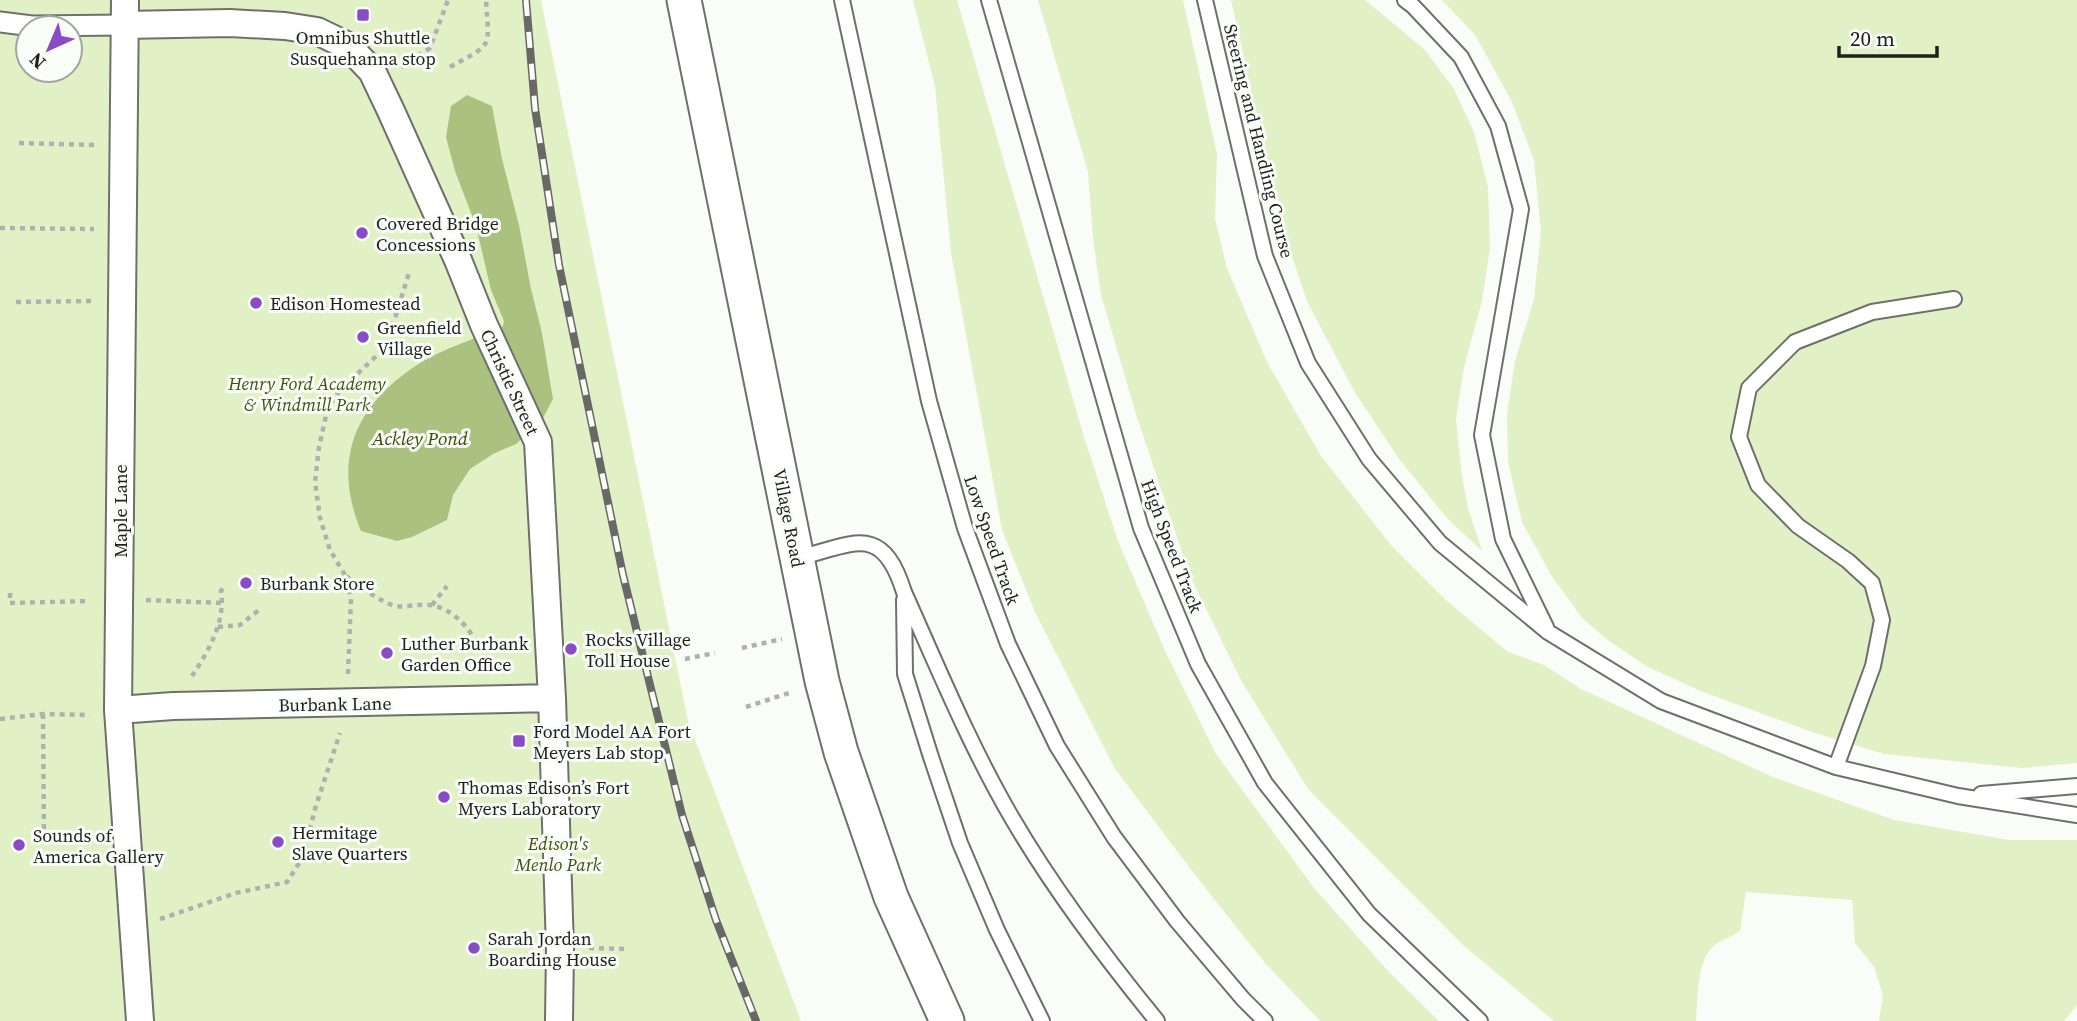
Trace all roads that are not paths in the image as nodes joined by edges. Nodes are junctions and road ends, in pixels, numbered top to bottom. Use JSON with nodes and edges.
{"nodes":[{"id":1,"x":684,"y":0,"type":"edge"},
{"id":2,"x":842,"y":0,"type":"edge"},
{"id":3,"x":989,"y":0,"type":"edge"},
{"id":4,"x":1205,"y":0,"type":"edge"},
{"id":5,"x":1405,"y":0,"type":"edge"},
{"id":6,"x":125,"y":13,"type":"edge"},
{"id":7,"x":0,"y":22,"type":"edge"},
{"id":8,"x":1954,"y":299,"type":"dead end"},
{"id":9,"x":798,"y":558,"type":"junction"},
{"id":10,"x":904,"y":592,"type":"junction"},
{"id":11,"x":1548,"y":632,"type":"junction"},
{"id":12,"x":552,"y":698,"type":"junction"},
{"id":13,"x":118,"y":710,"type":"junction"},
{"id":14,"x":1836,"y":767,"type":"junction"},
{"id":15,"x":2077,"y":786,"type":"edge"},
{"id":16,"x":1958,"y":796,"type":"junction"},
{"id":17,"x":2077,"y":815,"type":"edge"},
{"id":18,"x":140,"y":1021,"type":"edge"},
{"id":19,"x":559,"y":1021,"type":"edge"},
{"id":20,"x":947,"y":1021,"type":"edge"},
{"id":21,"x":1042,"y":1021,"type":"edge"},
{"id":22,"x":1157,"y":1021,"type":"edge"},
{"id":23,"x":1265,"y":1021,"type":"edge"},
{"id":24,"x":1480,"y":1021,"type":"edge"}],
"edges":[{"from":1,"to":9,"type":"street","name":"Village Road"},
{"from":2,"to":23,"type":"lane","name":"Low Speed Track"},
{"from":3,"to":24,"type":"lane","name":"High Speed Track"},
{"from":4,"to":11,"type":"lane","name":"Steering and Handling Course"},
{"from":5,"to":11,"type":"lane"},
{"from":6,"to":7,"type":"street"},
{"from":6,"to":12,"type":"street","name":"Christie Street"},
{"from":6,"to":13,"type":"street","name":"Maple Lane"},
{"from":8,"to":14,"type":"lane"},
{"from":9,"to":10,"type":"lane"},
{"from":9,"to":20,"type":"street","name":"Village Road"},
{"from":10,"to":21,"type":"lane"},
{"from":10,"to":22,"type":"lane"},
{"from":11,"to":14,"type":"lane","name":"Steering and Handling Course"},
{"from":12,"to":13,"type":"street","name":"Burbank Lane"},
{"from":12,"to":19,"type":"street","name":"Christie Street"},
{"from":13,"to":18,"type":"street","name":"Maple Lane"},
{"from":14,"to":16,"type":"lane","name":"Steering and Handling Course"},
{"from":15,"to":16,"type":"lane"},
{"from":16,"to":17,"type":"lane","name":"Steering and Handling Course"}]}
